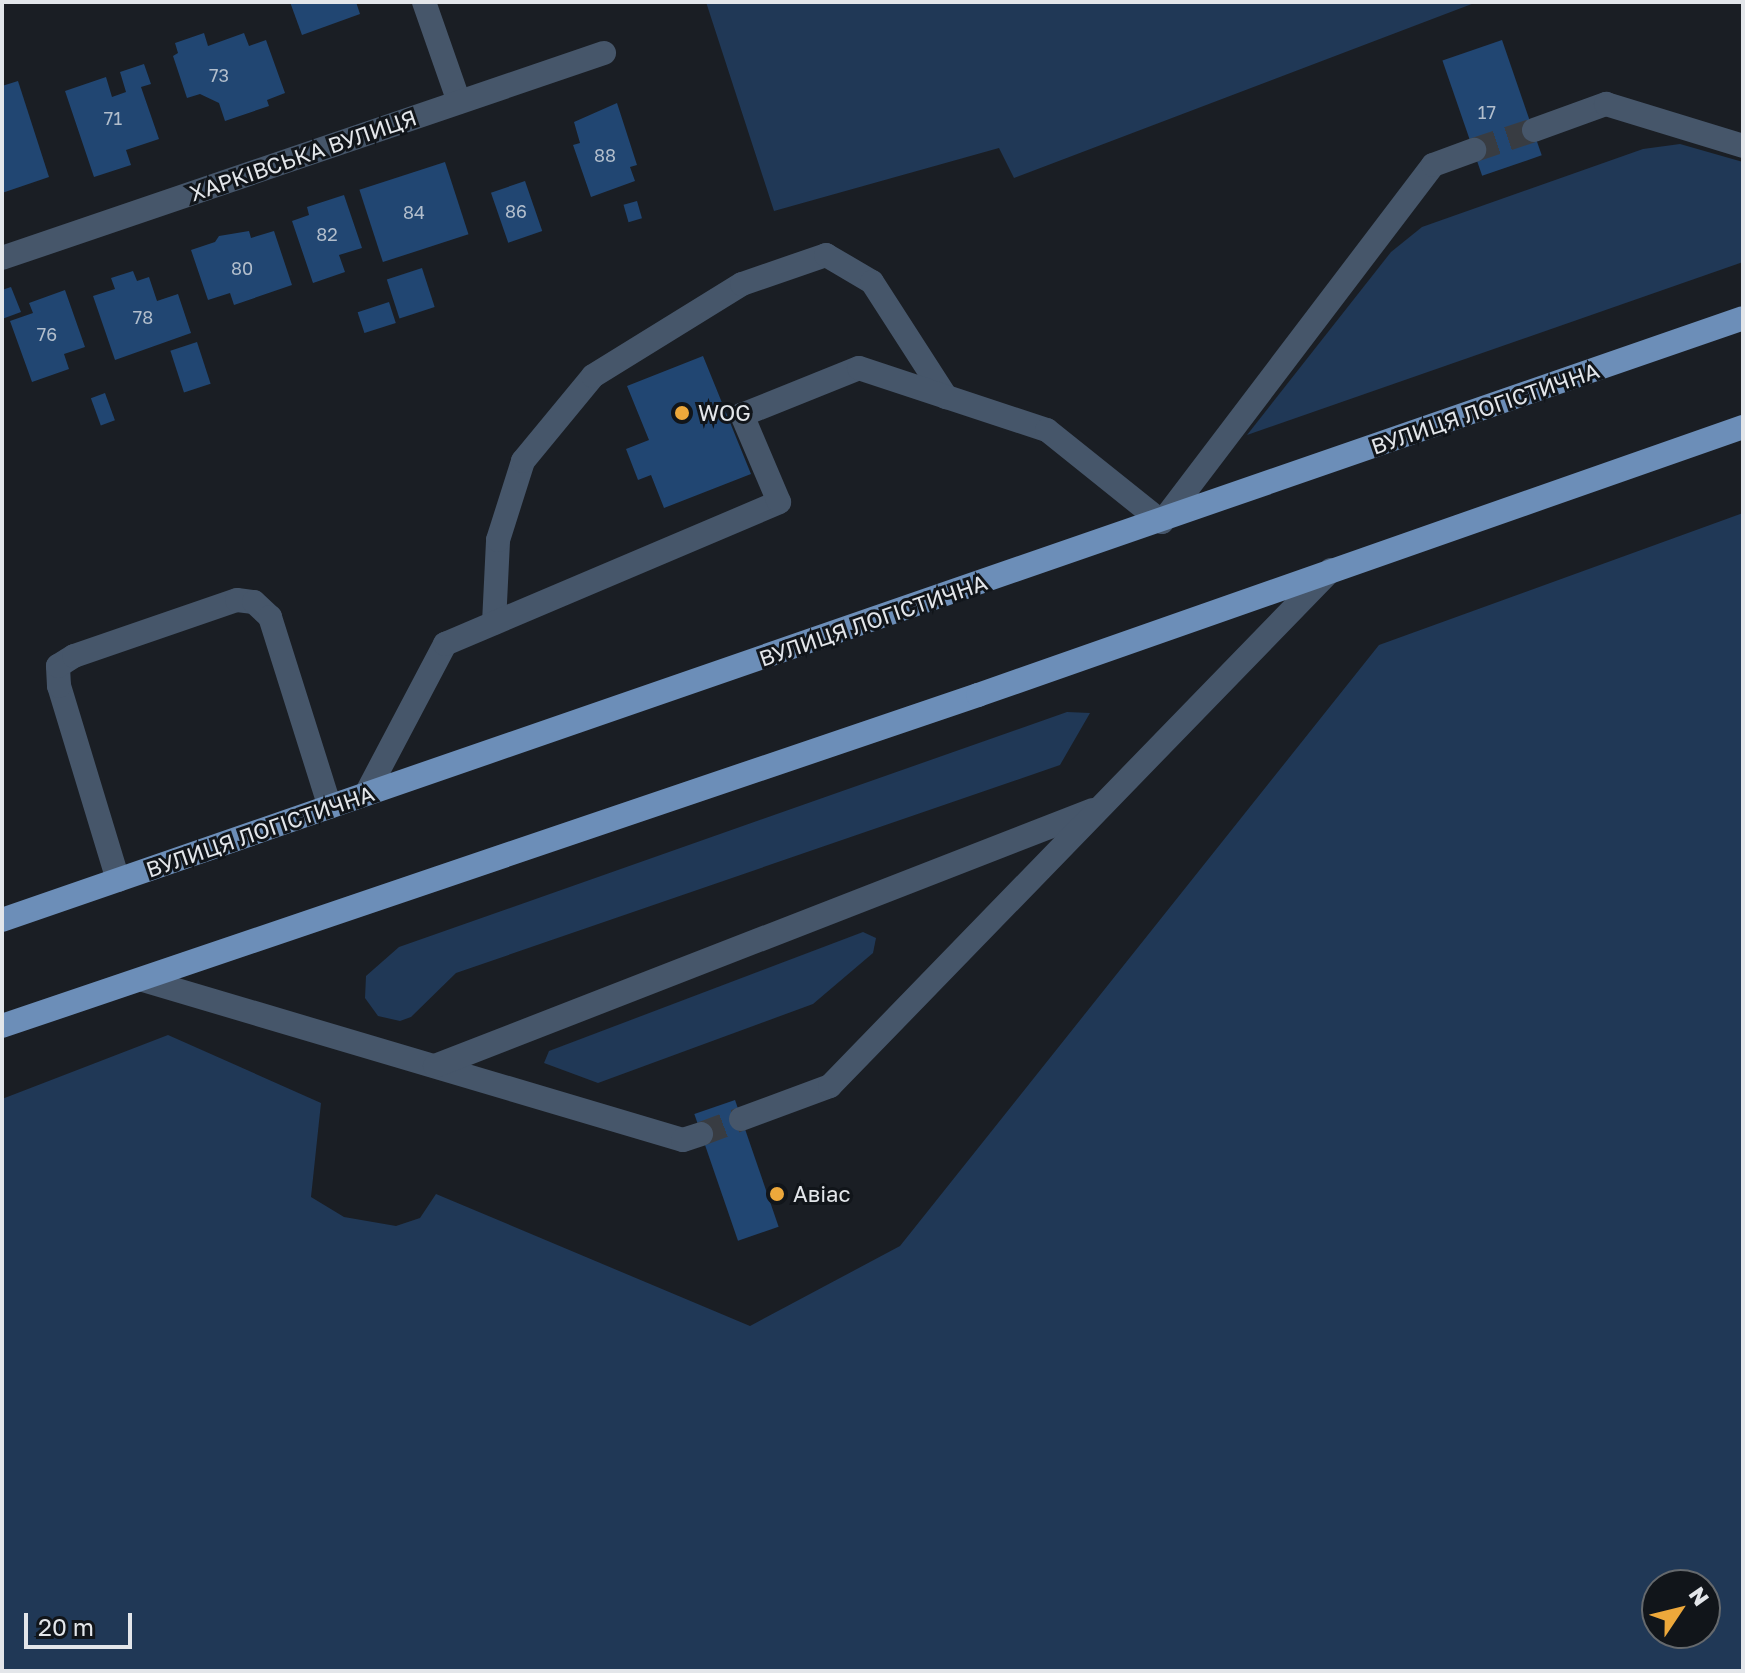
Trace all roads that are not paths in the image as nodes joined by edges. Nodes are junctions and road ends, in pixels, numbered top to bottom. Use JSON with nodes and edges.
{"nodes":[{"id":1,"x":424,"y":2,"type":"edge"},
{"id":2,"x":604,"y":53,"type":"dead end"},
{"id":3,"x":459,"y":102,"type":"junction"},
{"id":4,"x":1534,"y":130,"type":"tunnel mouth"},
{"id":5,"x":1743,"y":146,"type":"edge"},
{"id":6,"x":1474,"y":150,"type":"tunnel mouth"},
{"id":7,"x":2,"y":258,"type":"edge"},
{"id":8,"x":1743,"y":318,"type":"edge"},
{"id":9,"x":946,"y":397,"type":"junction"},
{"id":10,"x":1743,"y":427,"type":"edge"},
{"id":11,"x":1162,"y":522,"type":"junction"},
{"id":12,"x":1332,"y":569,"type":"junction"},
{"id":13,"x":494,"y":623,"type":"junction"},
{"id":14,"x":366,"y":794,"type":"junction"},
{"id":15,"x":330,"y":807,"type":"junction"},
{"id":16,"x":1101,"y":807,"type":"junction"},
{"id":17,"x":118,"y":880,"type":"junction"},
{"id":18,"x":2,"y":920,"type":"edge"},
{"id":19,"x":143,"y":980,"type":"junction"},
{"id":20,"x":2,"y":1026,"type":"edge"},
{"id":21,"x":435,"y":1066,"type":"junction"},
{"id":22,"x":741,"y":1119,"type":"tunnel mouth"},
{"id":23,"x":701,"y":1134,"type":"tunnel mouth"}],
"edges":[{"from":1,"to":3,"type":"street"},
{"from":2,"to":3,"type":"street","name":"ХАРКІВСЬКА ВУЛИЦЯ"},
{"from":3,"to":7,"type":"street","name":"ХАРКІВСЬКА ВУЛИЦЯ"},
{"from":4,"to":5,"type":"street"},
{"from":6,"to":11,"type":"street"},
{"from":8,"to":11,"type":"main road","name":"ВУЛИЦЯ ЛОГІСТИЧНА"},
{"from":9,"to":11,"type":"street"},
{"from":9,"to":13,"type":"street"},
{"from":9,"to":13,"type":"street"},
{"from":10,"to":12,"type":"main road"},
{"from":11,"to":14,"type":"main road","name":"ВУЛИЦЯ ЛОГІСТИЧНА"},
{"from":12,"to":16,"type":"street"},
{"from":12,"to":19,"type":"main road"},
{"from":13,"to":14,"type":"street"},
{"from":14,"to":15,"type":"main road","name":"ВУЛИЦЯ ЛОГІСТИЧНА"},
{"from":15,"to":17,"type":"main road","name":"ВУЛИЦЯ ЛОГІСТИЧНА"},
{"from":15,"to":17,"type":"street"},
{"from":16,"to":21,"type":"street"},
{"from":16,"to":22,"type":"street"},
{"from":17,"to":18,"type":"main road","name":"ВУЛИЦЯ ЛОГІСТИЧНА"},
{"from":19,"to":20,"type":"main road"},
{"from":19,"to":21,"type":"street"},
{"from":21,"to":23,"type":"street"}]}
